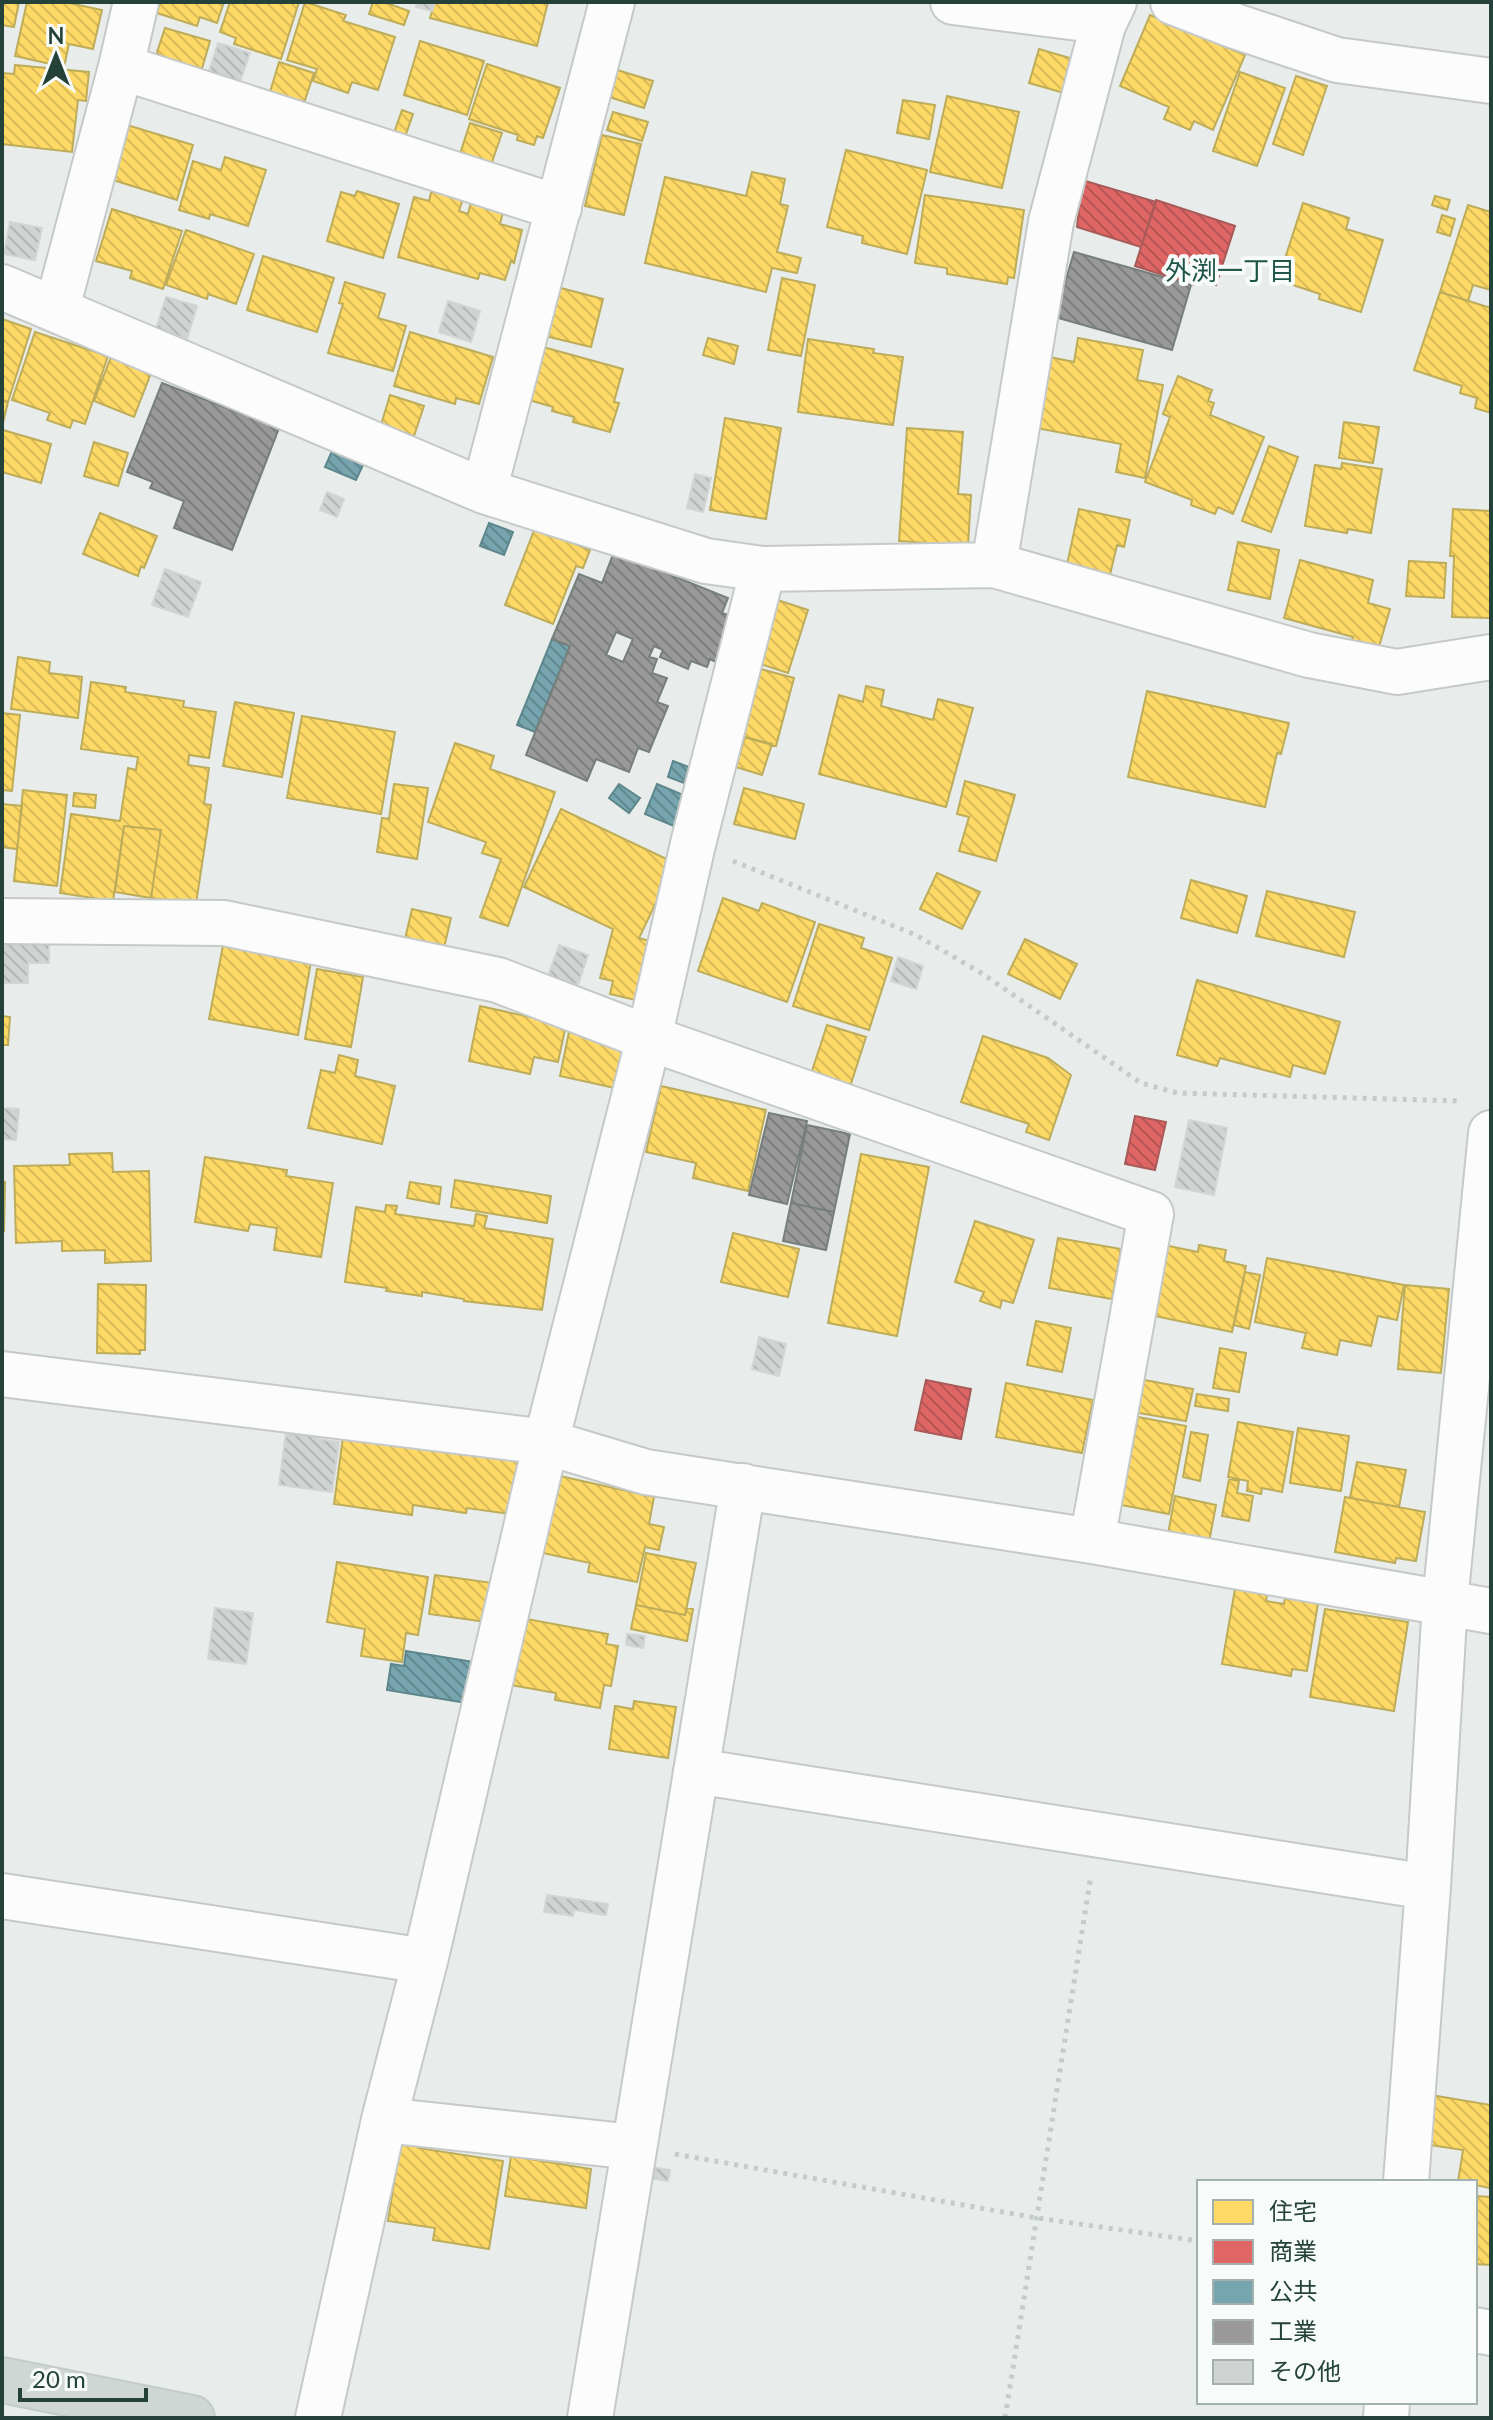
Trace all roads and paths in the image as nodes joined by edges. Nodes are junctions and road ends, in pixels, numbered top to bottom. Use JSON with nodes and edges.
{"nodes":[{"id":1,"x":136,"y":2,"type":"edge"},
{"id":2,"x":612,"y":2,"type":"edge"},
{"id":3,"x":953,"y":2,"type":"edge"},
{"id":4,"x":1173,"y":2,"type":"edge"},
{"id":5,"x":1109,"y":14,"type":"edge"},
{"id":6,"x":121,"y":67,"type":"junction"},
{"id":7,"x":1491,"y":81,"type":"edge"},
{"id":8,"x":559,"y":208,"type":"junction"},
{"id":9,"x":2,"y":287,"type":"edge"},
{"id":10,"x":57,"y":308,"type":"junction"},
{"id":11,"x":484,"y":491,"type":"junction"},
{"id":12,"x":994,"y":565,"type":"junction"},
{"id":13,"x":763,"y":569,"type":"junction"},
{"id":14,"x":1491,"y":657,"type":"edge"},
{"id":15,"x":693,"y":844,"type":"junction"},
{"id":16,"x":2,"y":921,"type":"edge"},
{"id":17,"x":649,"y":1038,"type":"junction"},
{"id":18,"x":1483,"y":1117,"type":"edge"},
{"id":19,"x":2,"y":1374,"type":"edge"},
{"id":20,"x":546,"y":1442,"type":"junction"},
{"id":21,"x":743,"y":1486,"type":"junction"},
{"id":22,"x":1092,"y":1541,"type":"junction"},
{"id":23,"x":1445,"y":1602,"type":"junction"},
{"id":24,"x":1491,"y":1611,"type":"edge"},
{"id":25,"x":696,"y":1771,"type":"junction"},
{"id":26,"x":1098,"y":1835,"type":"junction"},
{"id":27,"x":1428,"y":1887,"type":"junction"},
{"id":28,"x":2,"y":1896,"type":"edge"},
{"id":29,"x":425,"y":1961,"type":"junction"},
{"id":30,"x":384,"y":2120,"type":"junction"},
{"id":31,"x":634,"y":2147,"type":"junction"},
{"id":32,"x":1406,"y":2180,"type":"edge"},
{"id":33,"x":1037,"y":2218,"type":"junction"},
{"id":34,"x":1197,"y":2241,"type":"edge"},
{"id":35,"x":2,"y":2380,"type":"edge"},
{"id":36,"x":192,"y":2418,"type":"edge"},
{"id":37,"x":318,"y":2418,"type":"edge"},
{"id":38,"x":590,"y":2418,"type":"edge"},
{"id":39,"x":1005,"y":2418,"type":"edge"}],
"edges":[{"from":1,"to":6,"type":"street"},
{"from":2,"to":8,"type":"street"},
{"from":3,"to":5,"type":"street"},
{"from":4,"to":7,"type":"street"},
{"from":5,"to":12,"type":"street"},
{"from":6,"to":8,"type":"street"},
{"from":6,"to":10,"type":"street"},
{"from":8,"to":11,"type":"street"},
{"from":9,"to":10,"type":"street"},
{"from":10,"to":11,"type":"street"},
{"from":11,"to":13,"type":"street"},
{"from":12,"to":13,"type":"street"},
{"from":12,"to":14,"type":"street"},
{"from":13,"to":15,"type":"street"},
{"from":15,"to":17,"type":"street"},
{"from":15,"to":18,"type":"path"},
{"from":16,"to":17,"type":"street"},
{"from":17,"to":20,"type":"street"},
{"from":17,"to":22,"type":"street"},
{"from":18,"to":23,"type":"street"},
{"from":19,"to":20,"type":"street"},
{"from":20,"to":21,"type":"street"},
{"from":20,"to":29,"type":"street"},
{"from":21,"to":22,"type":"street"},
{"from":21,"to":25,"type":"street"},
{"from":22,"to":23,"type":"street"},
{"from":23,"to":24,"type":"street"},
{"from":23,"to":27,"type":"street"},
{"from":25,"to":26,"type":"street"},
{"from":25,"to":31,"type":"street"},
{"from":26,"to":27,"type":"street"},
{"from":26,"to":33,"type":"path"},
{"from":27,"to":32,"type":"street"},
{"from":28,"to":29,"type":"street"},
{"from":29,"to":30,"type":"street"},
{"from":30,"to":31,"type":"street"},
{"from":30,"to":37,"type":"street"},
{"from":31,"to":33,"type":"path"},
{"from":31,"to":38,"type":"street"},
{"from":33,"to":34,"type":"path"},
{"from":33,"to":39,"type":"path"},
{"from":35,"to":36,"type":"main road"}]}
